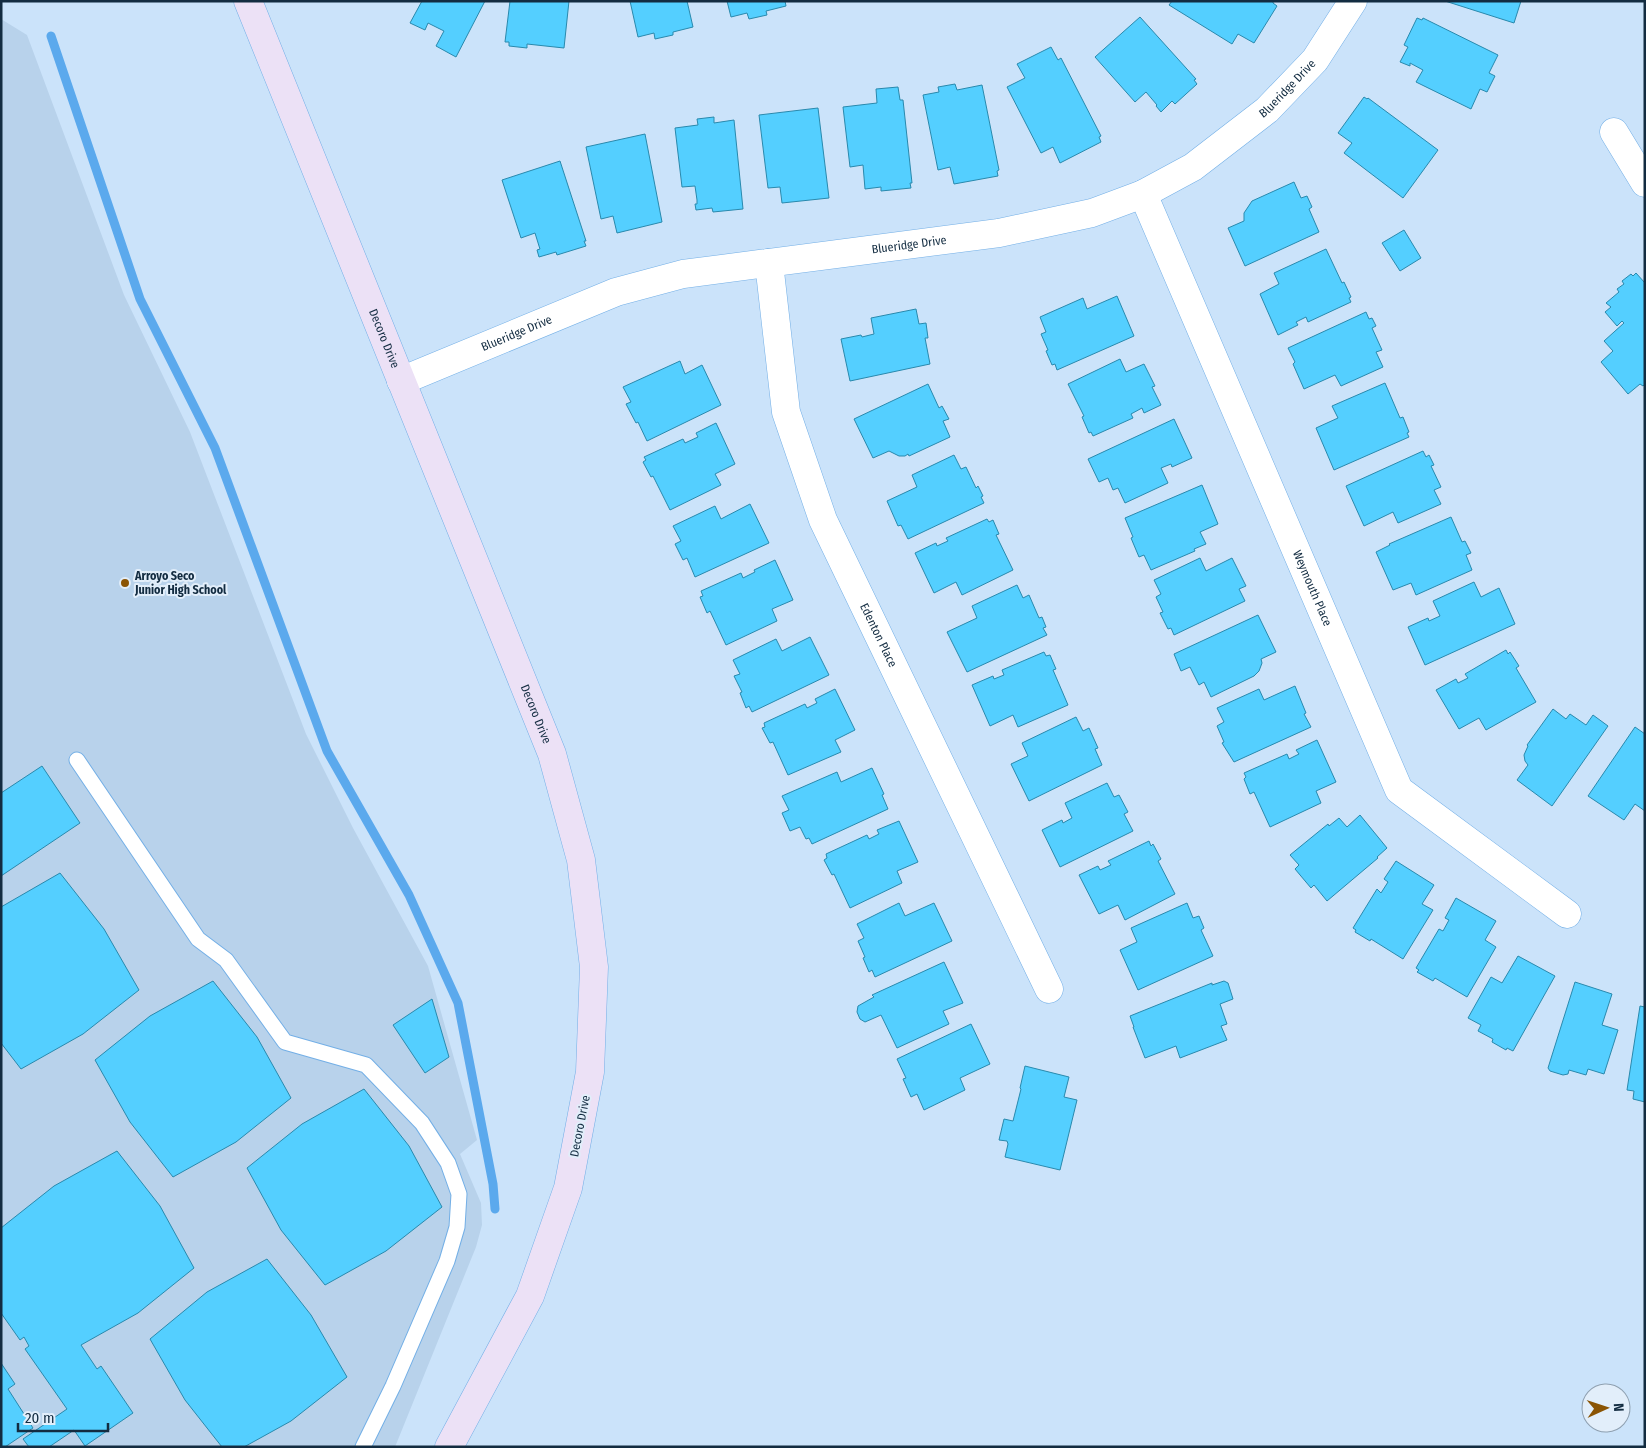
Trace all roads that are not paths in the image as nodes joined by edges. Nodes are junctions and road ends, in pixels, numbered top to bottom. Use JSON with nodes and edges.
{"nodes":[{"id":1,"x":248,"y":1,"type":"edge"},
{"id":2,"x":1353,"y":1,"type":"edge"},
{"id":3,"x":1614,"y":132,"type":"dead end"},
{"id":4,"x":1645,"y":183,"type":"edge"},
{"id":5,"x":1143,"y":194,"type":"junction"},
{"id":6,"x":769,"y":262,"type":"junction"},
{"id":7,"x":401,"y":382,"type":"junction"},
{"id":8,"x":77,"y":760,"type":"dead end"},
{"id":9,"x":1567,"y":914,"type":"dead end"},
{"id":10,"x":1049,"y":989,"type":"dead end"},
{"id":11,"x":363,"y":1447,"type":"edge"},
{"id":12,"x":449,"y":1447,"type":"edge"}],
"edges":[{"from":1,"to":7,"type":"main road","name":"Decoro Drive"},
{"from":2,"to":5,"type":"street","name":"Blueridge Drive"},
{"from":3,"to":4,"type":"street"},
{"from":5,"to":6,"type":"street","name":"Blueridge Drive"},
{"from":5,"to":9,"type":"street","name":"Weymouth Place"},
{"from":6,"to":7,"type":"street","name":"Blueridge Drive"},
{"from":6,"to":10,"type":"street","name":"Edenton Place"},
{"from":7,"to":12,"type":"main road","name":"Decoro Drive"},
{"from":8,"to":11,"type":"lane"}]}
